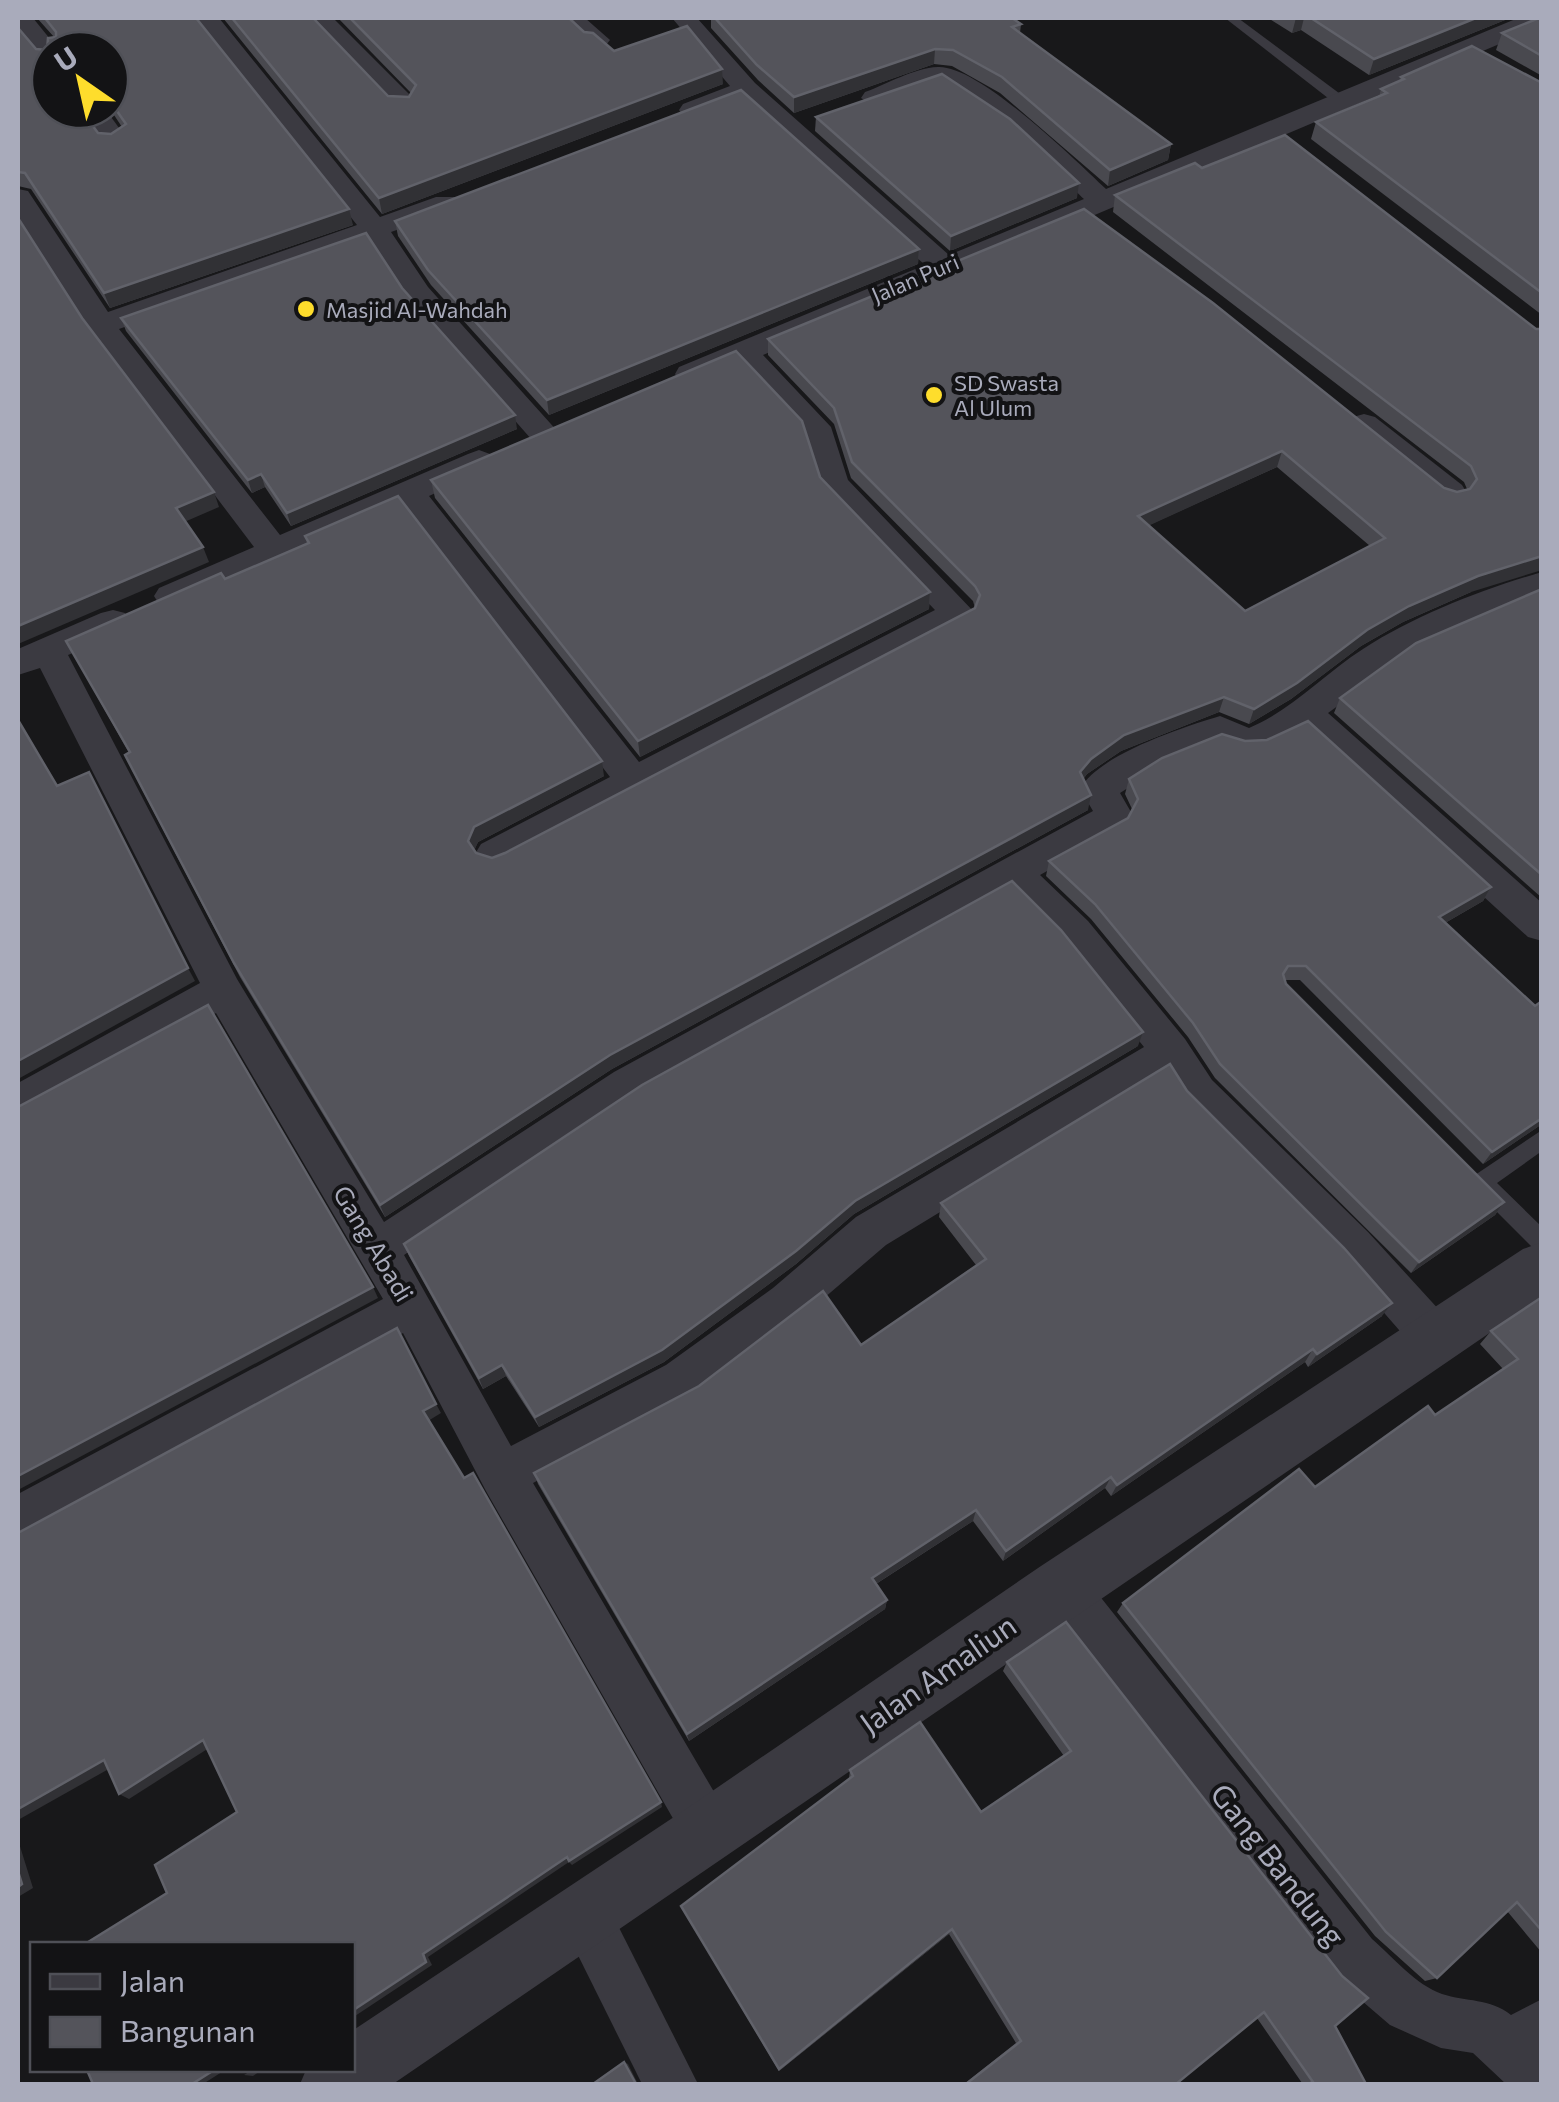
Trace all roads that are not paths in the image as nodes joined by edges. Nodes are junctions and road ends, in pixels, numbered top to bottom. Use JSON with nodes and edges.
{"nodes":[{"id":1,"x":206,"y":18,"type":"edge"},
{"id":2,"x":319,"y":18,"type":"edge"},
{"id":3,"x":570,"y":18,"type":"edge"},
{"id":4,"x":684,"y":18,"type":"edge"},
{"id":5,"x":1231,"y":18,"type":"edge"},
{"id":6,"x":1539,"y":18,"type":"edge"},
{"id":7,"x":1491,"y":25,"type":"edge"},
{"id":8,"x":597,"y":40,"type":"edge"},
{"id":9,"x":1467,"y":47,"type":"junction"},
{"id":10,"x":1497,"y":65,"type":"edge"},
{"id":11,"x":746,"y":89,"type":"junction"},
{"id":12,"x":1342,"y":102,"type":"junction"},
{"id":13,"x":403,"y":103,"type":"edge"},
{"id":14,"x":843,"y":109,"type":"edge"},
{"id":15,"x":672,"y":118,"type":"edge"},
{"id":16,"x":107,"y":130,"type":"edge"},
{"id":17,"x":1277,"y":130,"type":"junction"},
{"id":18,"x":114,"y":139,"type":"edge"},
{"id":19,"x":1308,"y":154,"type":"edge"},
{"id":20,"x":469,"y":195,"type":"edge"},
{"id":21,"x":18,"y":197,"type":"edge"},
{"id":22,"x":1092,"y":204,"type":"junction"},
{"id":23,"x":376,"y":230,"type":"junction"},
{"id":24,"x":1112,"y":230,"type":"edge"},
{"id":25,"x":944,"y":265,"type":"junction"},
{"id":26,"x":101,"y":326,"type":"junction"},
{"id":27,"x":742,"y":352,"type":"junction"},
{"id":28,"x":662,"y":385,"type":"edge"},
{"id":29,"x":1344,"y":408,"type":"edge"},
{"id":30,"x":577,"y":420,"type":"edge"},
{"id":31,"x":543,"y":433,"type":"junction"},
{"id":32,"x":408,"y":491,"type":"junction"},
{"id":33,"x":1451,"y":493,"type":"edge"},
{"id":34,"x":274,"y":550,"type":"junction"},
{"id":35,"x":1542,"y":584,"type":"edge"},
{"id":36,"x":33,"y":657,"type":"edge"},
{"id":37,"x":1303,"y":712,"type":"junction"},
{"id":38,"x":634,"y":782,"type":"junction"},
{"id":39,"x":494,"y":854,"type":"edge"},
{"id":40,"x":1014,"y":872,"type":"junction"},
{"id":41,"x":1542,"y":926,"type":"edge"},
{"id":42,"x":224,"y":990,"type":"junction"},
{"id":43,"x":1171,"y":1052,"type":"junction"},
{"id":44,"x":18,"y":1104,"type":"edge"},
{"id":45,"x":1542,"y":1139,"type":"edge"},
{"id":46,"x":1542,"y":1242,"type":"edge"},
{"id":47,"x":378,"y":1249,"type":"junction"},
{"id":48,"x":1542,"y":1266,"type":"edge"},
{"id":49,"x":411,"y":1306,"type":"junction"},
{"id":50,"x":1436,"y":1339,"type":"junction"},
{"id":51,"x":502,"y":1475,"type":"junction"},
{"id":52,"x":18,"y":1519,"type":"edge"},
{"id":53,"x":1062,"y":1586,"type":"junction"},
{"id":54,"x":709,"y":1832,"type":"junction"},
{"id":55,"x":584,"y":1915,"type":"junction"},
{"id":56,"x":1531,"y":2053,"type":"edge"},
{"id":57,"x":355,"y":2070,"type":"edge"},
{"id":58,"x":671,"y":2084,"type":"edge"}],
"edges":[{"from":1,"to":23,"type":"street"},
{"from":2,"to":13,"type":"street"},
{"from":3,"to":8,"type":"street"},
{"from":4,"to":11,"type":"street"},
{"from":5,"to":12,"type":"lane"},
{"from":6,"to":7,"type":"street","name":"Jalan Puri"},
{"from":7,"to":9,"type":"street","name":"Jalan Puri"},
{"from":9,"to":10,"type":"street"},
{"from":9,"to":12,"type":"street","name":"Jalan Puri"},
{"from":11,"to":15,"type":"street"},
{"from":11,"to":25,"type":"street"},
{"from":12,"to":17,"type":"street","name":"Jalan Puri"},
{"from":14,"to":22,"type":"street"},
{"from":16,"to":18,"type":"street"},
{"from":17,"to":19,"type":"street"},
{"from":17,"to":22,"type":"street","name":"Jalan Puri"},
{"from":20,"to":23,"type":"street"},
{"from":21,"to":26,"type":"street"},
{"from":22,"to":24,"type":"street"},
{"from":22,"to":25,"type":"street","name":"Jalan Puri"},
{"from":23,"to":26,"type":"street"},
{"from":23,"to":31,"type":"street"},
{"from":25,"to":27,"type":"street","name":"Jalan Puri"},
{"from":26,"to":34,"type":"street"},
{"from":27,"to":28,"type":"street","name":"Jalan Puri"},
{"from":27,"to":38,"type":"street"},
{"from":29,"to":33,"type":"street"},
{"from":30,"to":31,"type":"street"},
{"from":31,"to":32,"type":"street"},
{"from":32,"to":34,"type":"street"},
{"from":32,"to":38,"type":"street"},
{"from":34,"to":36,"type":"street"},
{"from":35,"to":37,"type":"street"},
{"from":36,"to":42,"type":"street","name":"Gang Abadi"},
{"from":37,"to":40,"type":"street"},
{"from":37,"to":41,"type":"street"},
{"from":38,"to":39,"type":"street"},
{"from":40,"to":43,"type":"street"},
{"from":40,"to":47,"type":"street"},
{"from":42,"to":44,"type":"street"},
{"from":42,"to":47,"type":"street","name":"Gang Abadi"},
{"from":43,"to":50,"type":"street"},
{"from":43,"to":51,"type":"street"},
{"from":45,"to":46,"type":"lane"},
{"from":47,"to":49,"type":"street","name":"Gang Abadi"},
{"from":48,"to":50,"type":"street","name":"Jalan Amaliun"},
{"from":49,"to":51,"type":"street","name":"Gang Abadi"},
{"from":49,"to":52,"type":"street"},
{"from":50,"to":53,"type":"street","name":"Jalan Amaliun"},
{"from":51,"to":54,"type":"street","name":"Gang Abadi"},
{"from":53,"to":54,"type":"street","name":"Jalan Amaliun"},
{"from":53,"to":56,"type":"street","name":"Gang Bandung"},
{"from":54,"to":55,"type":"street","name":"Jalan Amaliun"},
{"from":55,"to":57,"type":"street","name":"Jalan Amaliun"},
{"from":55,"to":58,"type":"street"}]}
